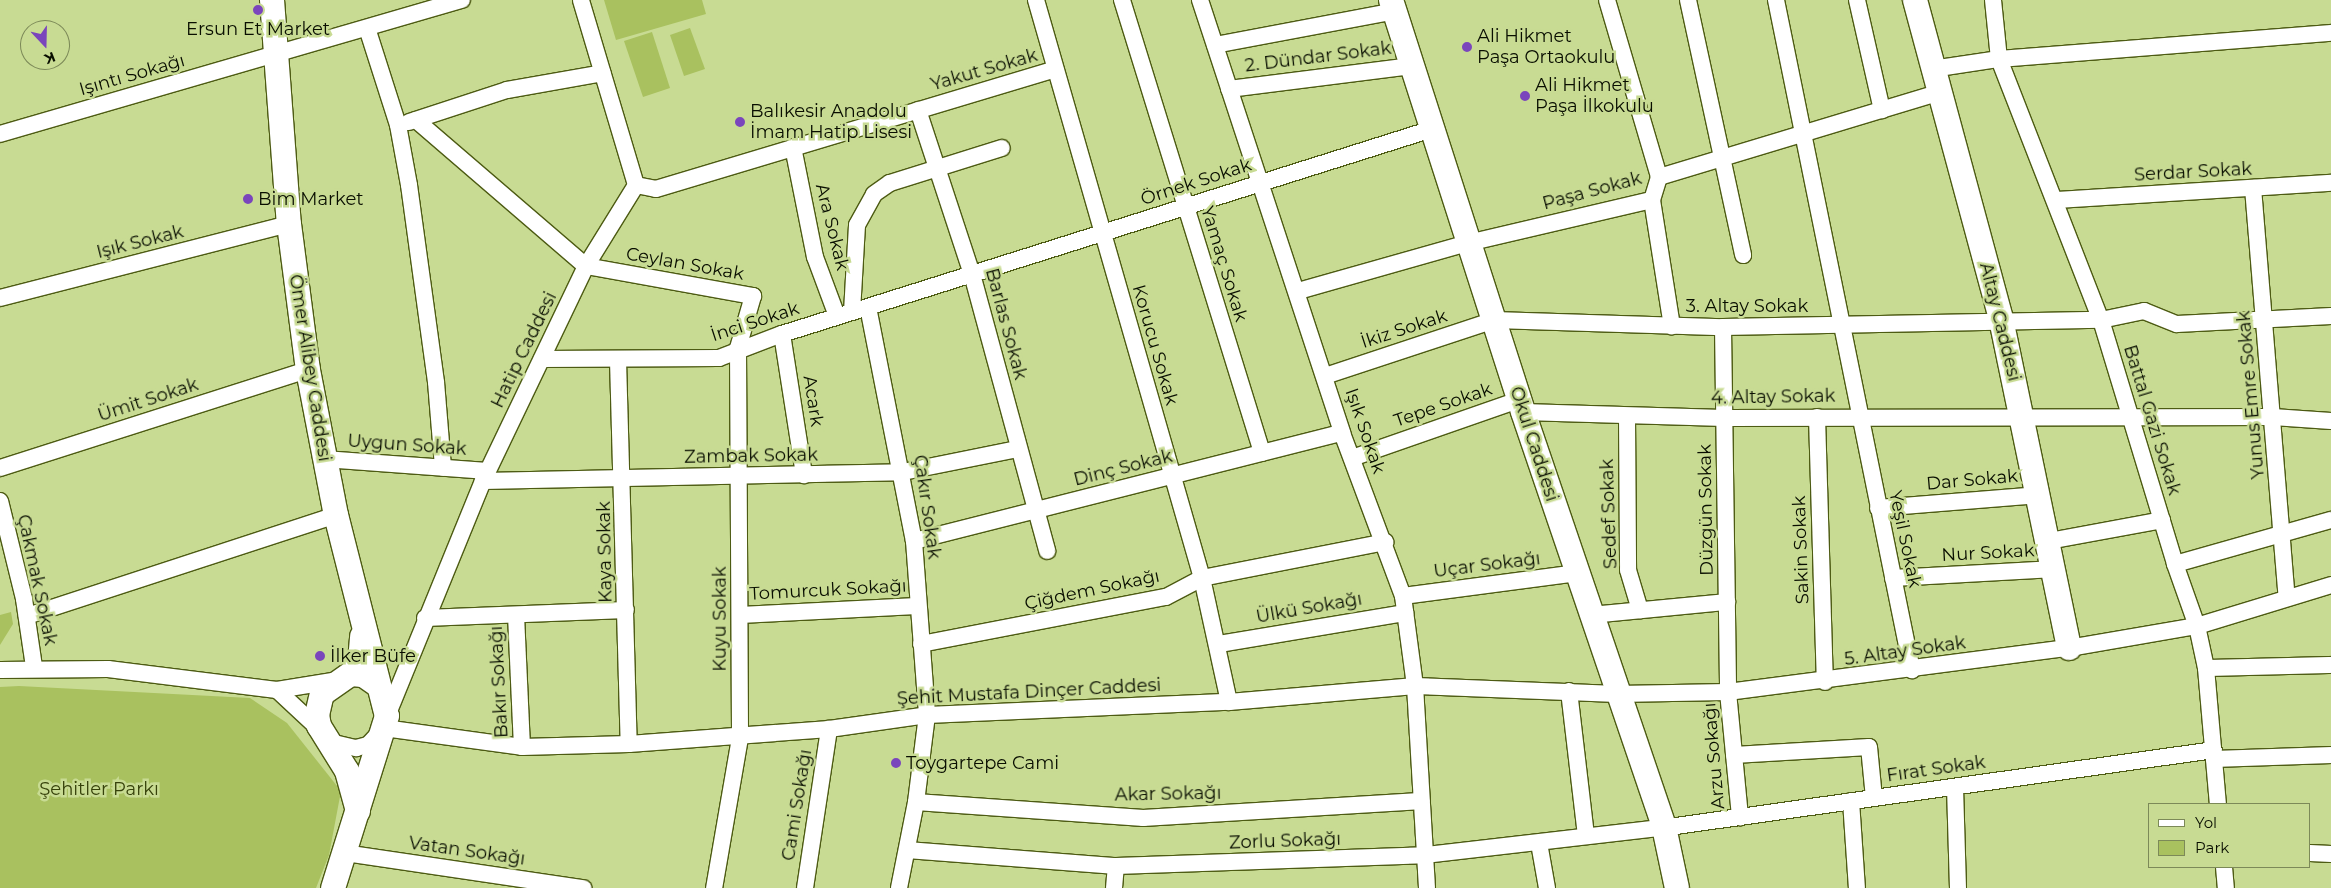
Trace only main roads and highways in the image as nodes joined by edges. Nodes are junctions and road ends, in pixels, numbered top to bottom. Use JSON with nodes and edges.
{"nodes":[{"id":1,"x":272,"y":0,"type":"edge"},
{"id":2,"x":1915,"y":0,"type":"edge"},
{"id":3,"x":1393,"y":6,"type":"edge"},
{"id":4,"x":363,"y":624,"type":"junction"},
{"id":5,"x":2069,"y":648,"type":"road end"},
{"id":6,"x":358,"y":811,"type":"junction"},
{"id":7,"x":333,"y":888,"type":"edge"},
{"id":8,"x":1677,"y":888,"type":"edge"}],
"edges":[{"from":1,"to":4,"type":"main road","name":"Ömer Alibey Caddesi"},
{"from":2,"to":5,"type":"main road","name":"Altay Caddesi"},
{"from":3,"to":8,"type":"main road","name":"Okul Caddesi"},
{"from":4,"to":6,"type":"main road","name":"Ömer Alibey Caddesi"},
{"from":4,"to":6,"type":"main road"},
{"from":6,"to":7,"type":"main road"}]}
